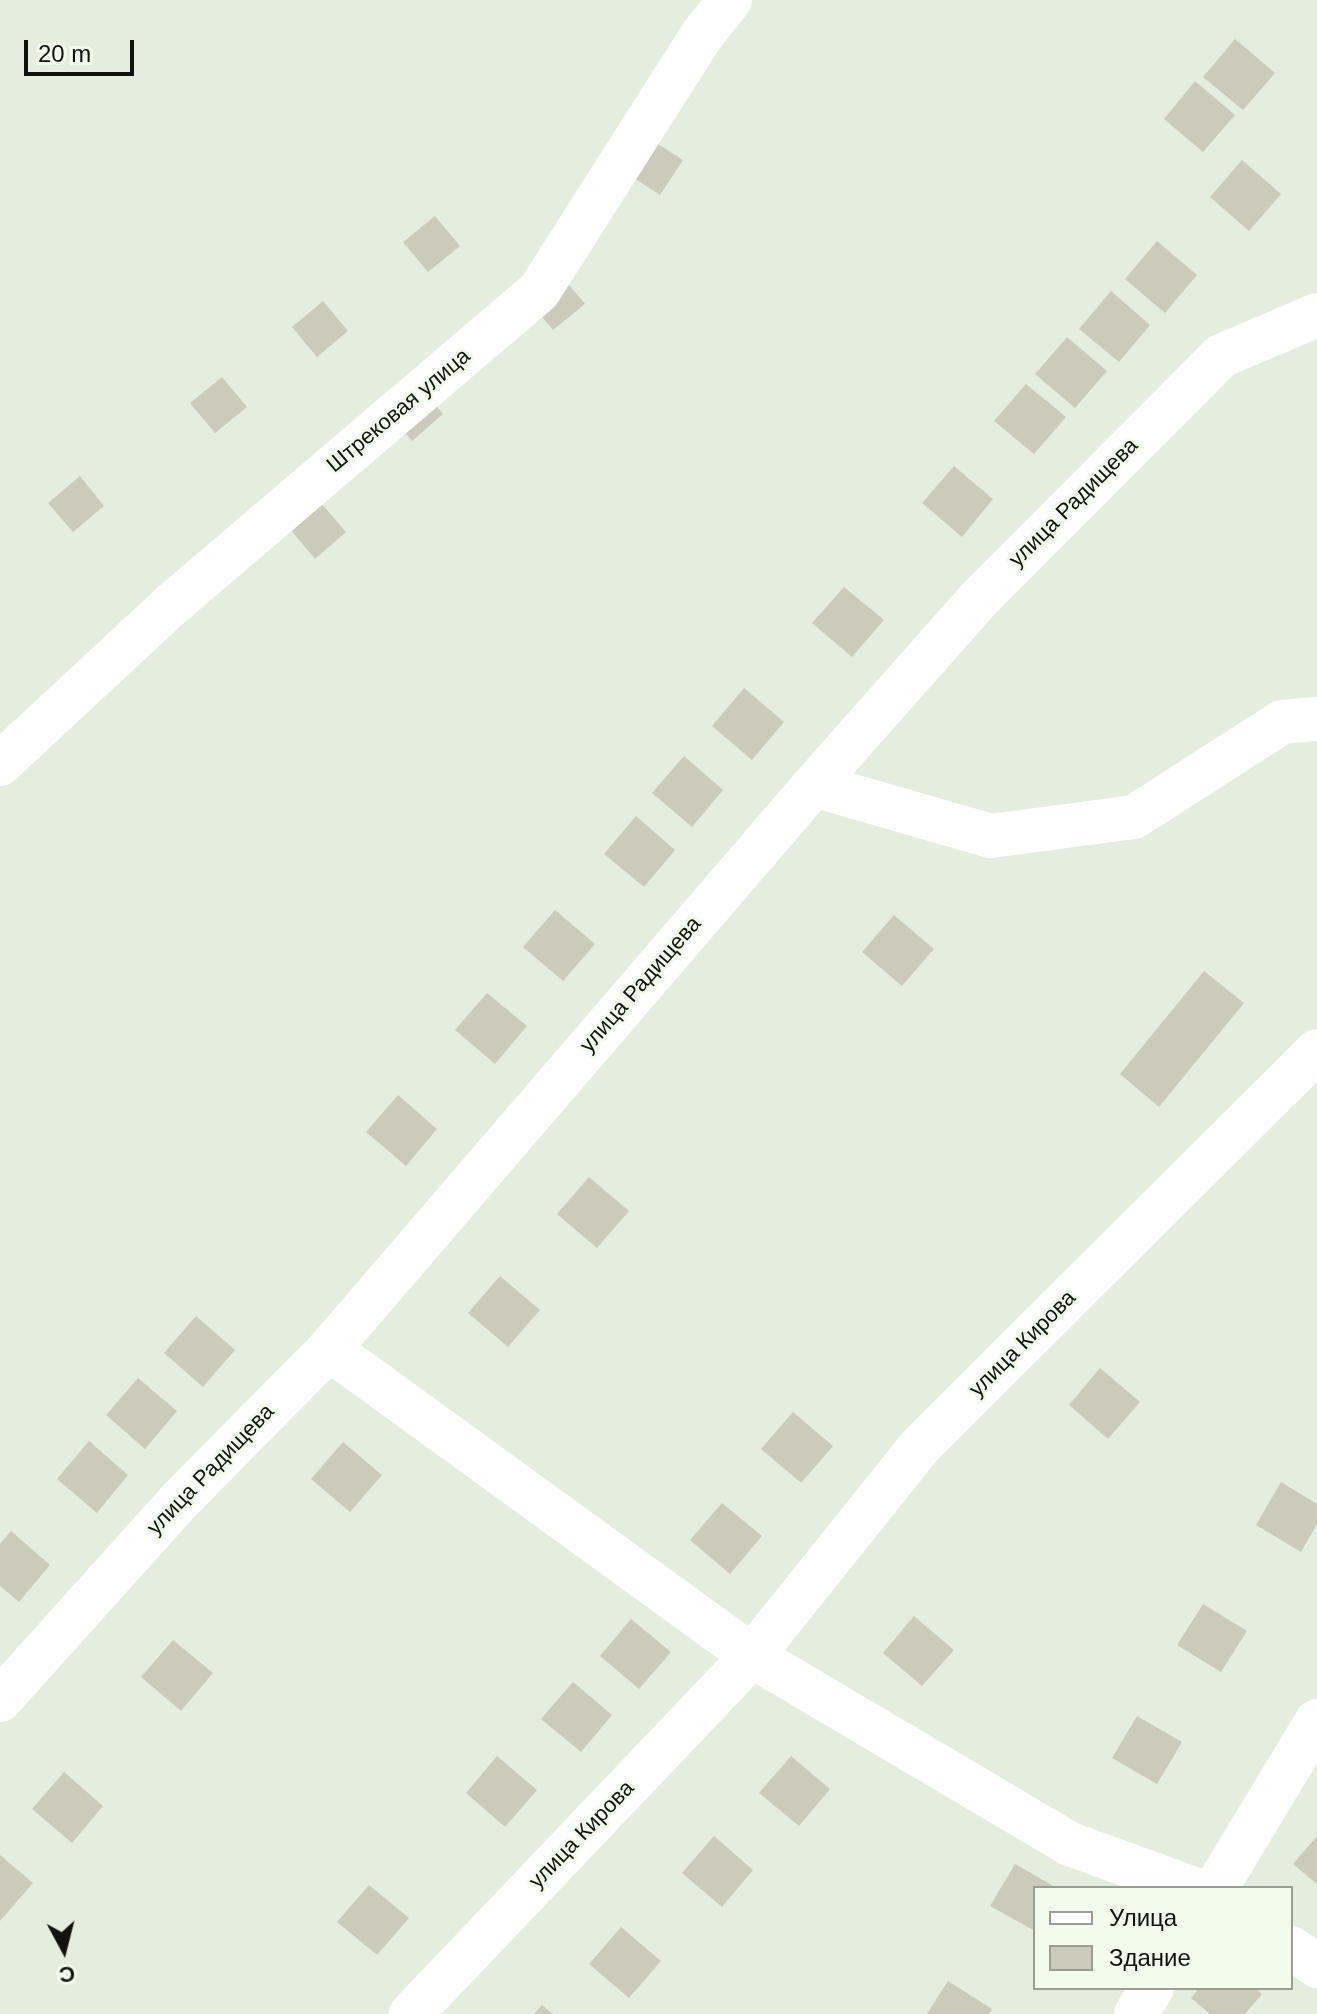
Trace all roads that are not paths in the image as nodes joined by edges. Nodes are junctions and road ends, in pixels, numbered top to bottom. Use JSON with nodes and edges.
{"nodes":[{"id":1,"x":730,"y":0,"type":"edge"},
{"id":2,"x":1317,"y":315,"type":"edge"},
{"id":3,"x":1317,"y":719,"type":"edge"},
{"id":4,"x":0,"y":764,"type":"edge"},
{"id":5,"x":814,"y":785,"type":"junction"},
{"id":6,"x":1317,"y":1051,"type":"edge"},
{"id":7,"x":329,"y":1349,"type":"junction"},
{"id":8,"x":752,"y":1656,"type":"junction"},
{"id":9,"x":0,"y":1700,"type":"edge"},
{"id":10,"x":1317,"y":1721,"type":"edge"},
{"id":11,"x":1186,"y":1886,"type":"edge"},
{"id":12,"x":1217,"y":1886,"type":"edge"},
{"id":13,"x":1293,"y":1949,"type":"edge"},
{"id":14,"x":1317,"y":1966,"type":"edge"},
{"id":15,"x":1151,"y":1990,"type":"edge"},
{"id":16,"x":411,"y":2014,"type":"edge"},
{"id":17,"x":1136,"y":2014,"type":"edge"}],
"edges":[{"from":1,"to":4,"type":"street","name":"Штрековая улица"},
{"from":2,"to":5,"type":"street","name":"улица Радищева"},
{"from":3,"to":5,"type":"street"},
{"from":5,"to":7,"type":"street","name":"улица Радищева"},
{"from":6,"to":8,"type":"street","name":"улица Кирова"},
{"from":7,"to":8,"type":"street"},
{"from":7,"to":9,"type":"street","name":"улица Радищева"},
{"from":8,"to":11,"type":"street"},
{"from":8,"to":16,"type":"street","name":"улица Кирова"},
{"from":10,"to":12,"type":"street"},
{"from":13,"to":14,"type":"street"},
{"from":15,"to":17,"type":"street"}]}
